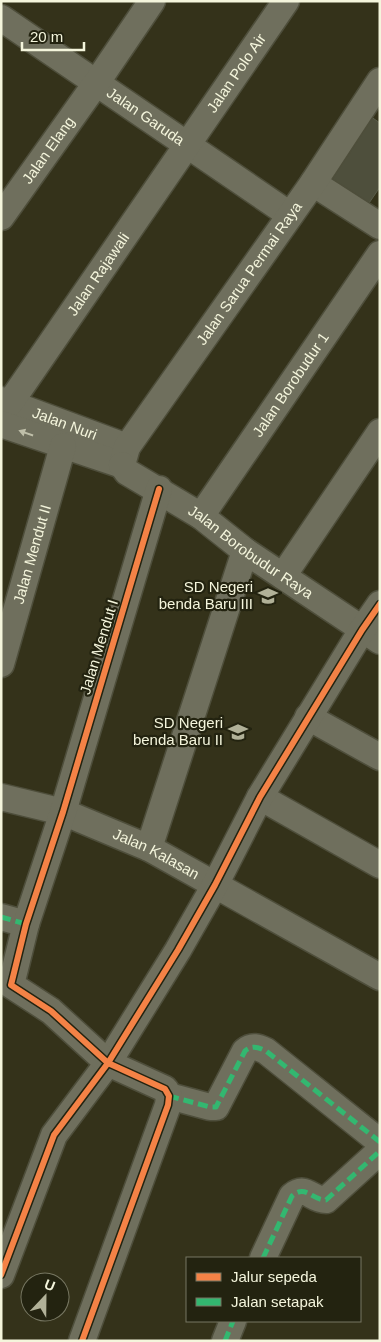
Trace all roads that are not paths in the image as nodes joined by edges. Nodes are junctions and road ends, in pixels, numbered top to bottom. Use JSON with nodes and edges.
{"nodes":[{"id":1,"x":10,"y":1,"type":"edge"},
{"id":2,"x":152,"y":1,"type":"edge"},
{"id":3,"x":286,"y":1,"type":"edge"},
{"id":4,"x":1,"y":14,"type":"edge"},
{"id":5,"x":1,"y":18,"type":"edge"},
{"id":6,"x":380,"y":81,"type":"edge"},
{"id":7,"x":97,"y":82,"type":"junction"},
{"id":8,"x":188,"y":145,"type":"junction"},
{"id":9,"x":313,"y":183,"type":"junction"},
{"id":10,"x":290,"y":216,"type":"junction"},
{"id":11,"x":1,"y":217,"type":"edge"},
{"id":12,"x":380,"y":226,"type":"edge"},
{"id":13,"x":380,"y":254,"type":"edge"},
{"id":14,"x":4,"y":409,"type":"edge"},
{"id":15,"x":380,"y":432,"type":"edge"},
{"id":16,"x":63,"y":446,"type":"junction"},
{"id":17,"x":124,"y":456,"type":"junction"},
{"id":18,"x":159,"y":489,"type":"junction"},
{"id":19,"x":201,"y":516,"type":"junction"},
{"id":20,"x":245,"y":551,"type":"junction"},
{"id":21,"x":283,"y":576,"type":"junction"},
{"id":22,"x":380,"y":604,"type":"edge"},
{"id":23,"x":371,"y":636,"type":"edge"},
{"id":24,"x":1,"y":664,"type":"edge"},
{"id":25,"x":308,"y":717,"type":"junction"},
{"id":26,"x":380,"y":757,"type":"edge"},
{"id":27,"x":1,"y":797,"type":"edge"},
{"id":28,"x":260,"y":797,"type":"junction"},
{"id":29,"x":63,"y":812,"type":"junction"},
{"id":30,"x":149,"y":848,"type":"junction"},
{"id":31,"x":380,"y":865,"type":"edge"},
{"id":32,"x":215,"y":885,"type":"junction"},
{"id":33,"x":1,"y":917,"type":"edge"},
{"id":34,"x":26,"y":924,"type":"junction"},
{"id":35,"x":380,"y":977,"type":"edge"},
{"id":36,"x":108,"y":1063,"type":"junction"},
{"id":37,"x":169,"y":1096,"type":"junction"},
{"id":38,"x":380,"y":1142,"type":"edge"},
{"id":39,"x":380,"y":1151,"type":"edge"},
{"id":40,"x":263,"y":1257,"type":"edge"},
{"id":41,"x":1,"y":1275,"type":"edge"},
{"id":42,"x":233,"y":1322,"type":"edge"},
{"id":43,"x":82,"y":1341,"type":"edge"},
{"id":44,"x":225,"y":1341,"type":"edge"}],
"edges":[{"from":1,"to":4,"type":"street"},
{"from":2,"to":7,"type":"street","name":"Jalan Elang"},
{"from":3,"to":8,"type":"street","name":"Jalan Polo Air"},
{"from":5,"to":7,"type":"street","name":"Jalan Garuda"},
{"from":6,"to":9,"type":"street","name":"Jalan Sarua Permai Raya"},
{"from":7,"to":8,"type":"street","name":"Jalan Garuda"},
{"from":7,"to":11,"type":"street","name":"Jalan Elang"},
{"from":8,"to":10,"type":"street","name":"Jalan Garuda"},
{"from":8,"to":14,"type":"street","name":"Jalan Rajawali"},
{"from":9,"to":10,"type":"street","name":"Jalan Sarua Permai Raya"},
{"from":9,"to":12,"type":"street"},
{"from":10,"to":17,"type":"street","name":"Jalan Sarua Permai Raya"},
{"from":13,"to":19,"type":"street","name":"Jalan Borobudur 1"},
{"from":16,"to":14,"type":"street","name":"Jalan Nuri","one_way":true},
{"from":14,"to":17,"type":"street","name":"Jalan Nuri"},
{"from":15,"to":21,"type":"street"},
{"from":16,"to":17,"type":"street","name":"Jalan Nuri"},
{"from":16,"to":24,"type":"street","name":"Jalan Mendut II"},
{"from":17,"to":18,"type":"street","name":"Jalan Borobudur Raya"},
{"from":18,"to":19,"type":"street","name":"Jalan Borobudur Raya"},
{"from":18,"to":29,"type":"street","name":"Jalan Mendut I"},
{"from":19,"to":20,"type":"street","name":"Jalan Borobudur Raya"},
{"from":20,"to":21,"type":"street","name":"Jalan Borobudur Raya"},
{"from":20,"to":30,"type":"street"},
{"from":21,"to":23,"type":"street","name":"Jalan Borobudur Raya"},
{"from":22,"to":23,"type":"street"},
{"from":23,"to":25,"type":"street"},
{"from":25,"to":26,"type":"street"},
{"from":25,"to":28,"type":"street"},
{"from":27,"to":29,"type":"street","name":"Jalan Kalasan"},
{"from":28,"to":31,"type":"street"},
{"from":28,"to":32,"type":"street"},
{"from":29,"to":30,"type":"street","name":"Jalan Kalasan"},
{"from":29,"to":34,"type":"street","name":"Jalan Mendut I"},
{"from":30,"to":32,"type":"street","name":"Jalan Kalasan"},
{"from":32,"to":35,"type":"street","name":"Jalan Kalasan"},
{"from":32,"to":36,"type":"street"},
{"from":33,"to":34,"type":"street"},
{"from":34,"to":36,"type":"street","name":"Jalan Mendut I"},
{"from":36,"to":37,"type":"street"},
{"from":36,"to":41,"type":"street"},
{"from":37,"to":38,"type":"street"},
{"from":37,"to":43,"type":"street"},
{"from":39,"to":40,"type":"street"},
{"from":42,"to":44,"type":"street"}]}
